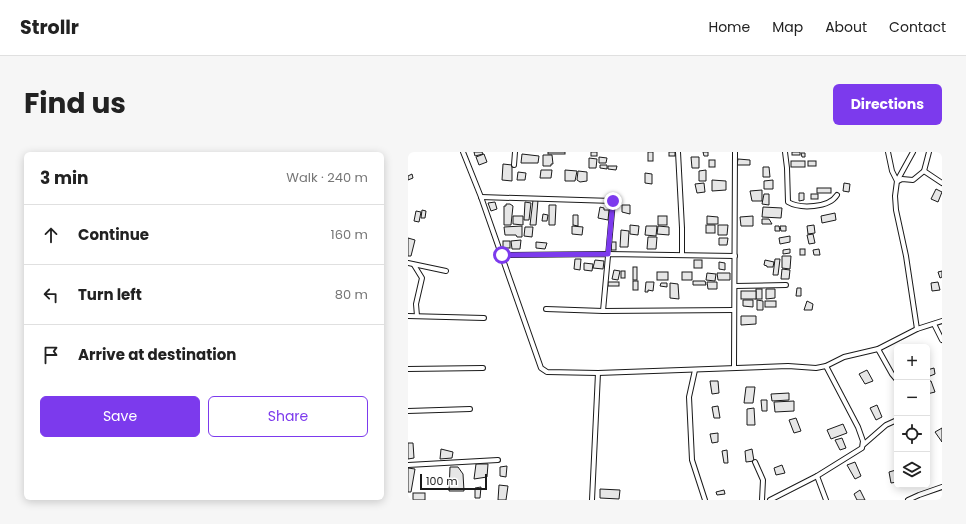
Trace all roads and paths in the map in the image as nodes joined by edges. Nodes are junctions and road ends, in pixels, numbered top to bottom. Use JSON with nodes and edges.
{"nodes":[{"id":1,"x":463,"y":152,"type":"edge"},
{"id":2,"x":515,"y":152,"type":"edge"},
{"id":3,"x":678,"y":152,"type":"edge"},
{"id":4,"x":735,"y":152,"type":"edge"},
{"id":5,"x":785,"y":152,"type":"edge"},
{"id":6,"x":888,"y":152,"type":"edge"},
{"id":7,"x":913,"y":152,"type":"edge"},
{"id":8,"x":929,"y":152,"type":"edge"},
{"id":9,"x":514,"y":165,"type":"dead end"},
{"id":10,"x":924,"y":171,"type":"junction"},
{"id":11,"x":897,"y":181,"type":"junction"},
{"id":12,"x":942,"y":183,"type":"edge"},
{"id":13,"x":837,"y":195,"type":"dead end"},
{"id":14,"x":481,"y":197,"type":"junction"},
{"id":15,"x":608,"y":254,"type":"junction"},
{"id":16,"x":682,"y":254,"type":"junction"},
{"id":17,"x":502,"y":255,"type":"junction"},
{"id":18,"x":735,"y":256,"type":"junction"},
{"id":19,"x":408,"y":264,"type":"edge"},
{"id":20,"x":414,"y":265,"type":"junction"},
{"id":21,"x":446,"y":270,"type":"dead end"},
{"id":22,"x":786,"y":285,"type":"dead end"},
{"id":23,"x":735,"y":286,"type":"junction"},
{"id":24,"x":546,"y":309,"type":"dead end"},
{"id":25,"x":734,"y":310,"type":"junction"},
{"id":26,"x":603,"y":311,"type":"junction"},
{"id":27,"x":408,"y":316,"type":"edge"},
{"id":28,"x":417,"y":316,"type":"junction"},
{"id":29,"x":484,"y":318,"type":"dead end"},
{"id":30,"x":942,"y":321,"type":"edge"},
{"id":31,"x":934,"y":324,"type":"junction"},
{"id":32,"x":917,"y":330,"type":"junction"},
{"id":33,"x":942,"y":340,"type":"edge"},
{"id":34,"x":878,"y":349,"type":"junction"},
{"id":35,"x":826,"y":366,"type":"junction"},
{"id":36,"x":734,"y":367,"type":"junction"},
{"id":37,"x":484,"y":368,"type":"dead end"},
{"id":38,"x":408,"y":369,"type":"edge"},
{"id":39,"x":695,"y":370,"type":"junction"},
{"id":40,"x":598,"y":373,"type":"junction"},
{"id":41,"x":894,"y":376,"type":"edge"},
{"id":42,"x":470,"y":409,"type":"dead end"},
{"id":43,"x":408,"y":411,"type":"edge"},
{"id":44,"x":894,"y":422,"type":"edge"},
{"id":45,"x":863,"y":445,"type":"junction"},
{"id":46,"x":498,"y":460,"type":"dead end"},
{"id":47,"x":755,"y":462,"type":"dead end"},
{"id":48,"x":408,"y":465,"type":"edge"},
{"id":49,"x":817,"y":476,"type":"junction"},
{"id":50,"x":942,"y":487,"type":"edge"},
{"id":51,"x":592,"y":500,"type":"edge"},
{"id":52,"x":705,"y":500,"type":"edge"},
{"id":53,"x":762,"y":500,"type":"edge"},
{"id":54,"x":770,"y":500,"type":"edge"},
{"id":55,"x":826,"y":500,"type":"edge"},
{"id":56,"x":908,"y":500,"type":"edge"}],
"edges":[{"from":1,"to":14,"type":"street"},
{"from":2,"to":9,"type":"street"},
{"from":3,"to":16,"type":"street"},
{"from":4,"to":18,"type":"street"},
{"from":5,"to":13,"type":"street"},
{"from":6,"to":11,"type":"street"},
{"from":7,"to":11,"type":"street"},
{"from":8,"to":10,"type":"street"},
{"from":10,"to":11,"type":"street"},
{"from":10,"to":12,"type":"street"},
{"from":11,"to":32,"type":"street"},
{"from":14,"to":15,"type":"street"},
{"from":14,"to":17,"type":"street"},
{"from":15,"to":16,"type":"street"},
{"from":15,"to":17,"type":"street"},
{"from":15,"to":26,"type":"street"},
{"from":16,"to":18,"type":"street"},
{"from":17,"to":40,"type":"street"},
{"from":18,"to":23,"type":"street"},
{"from":19,"to":20,"type":"street"},
{"from":20,"to":21,"type":"street"},
{"from":20,"to":28,"type":"street"},
{"from":22,"to":23,"type":"street"},
{"from":23,"to":25,"type":"street"},
{"from":24,"to":26,"type":"street"},
{"from":25,"to":26,"type":"street"},
{"from":25,"to":36,"type":"street"},
{"from":27,"to":28,"type":"street"},
{"from":28,"to":29,"type":"street"},
{"from":30,"to":31,"type":"street"},
{"from":31,"to":32,"type":"street"},
{"from":31,"to":33,"type":"street"},
{"from":32,"to":34,"type":"street"},
{"from":34,"to":35,"type":"street"},
{"from":34,"to":41,"type":"street"},
{"from":35,"to":36,"type":"street"},
{"from":35,"to":45,"type":"street"},
{"from":36,"to":39,"type":"street"},
{"from":37,"to":38,"type":"street"},
{"from":39,"to":40,"type":"street"},
{"from":39,"to":52,"type":"street"},
{"from":40,"to":51,"type":"street"},
{"from":42,"to":43,"type":"street"},
{"from":44,"to":45,"type":"street"},
{"from":45,"to":49,"type":"street"},
{"from":46,"to":48,"type":"street"},
{"from":47,"to":53,"type":"street"},
{"from":49,"to":54,"type":"street"},
{"from":49,"to":55,"type":"street"},
{"from":50,"to":56,"type":"street"}]}
